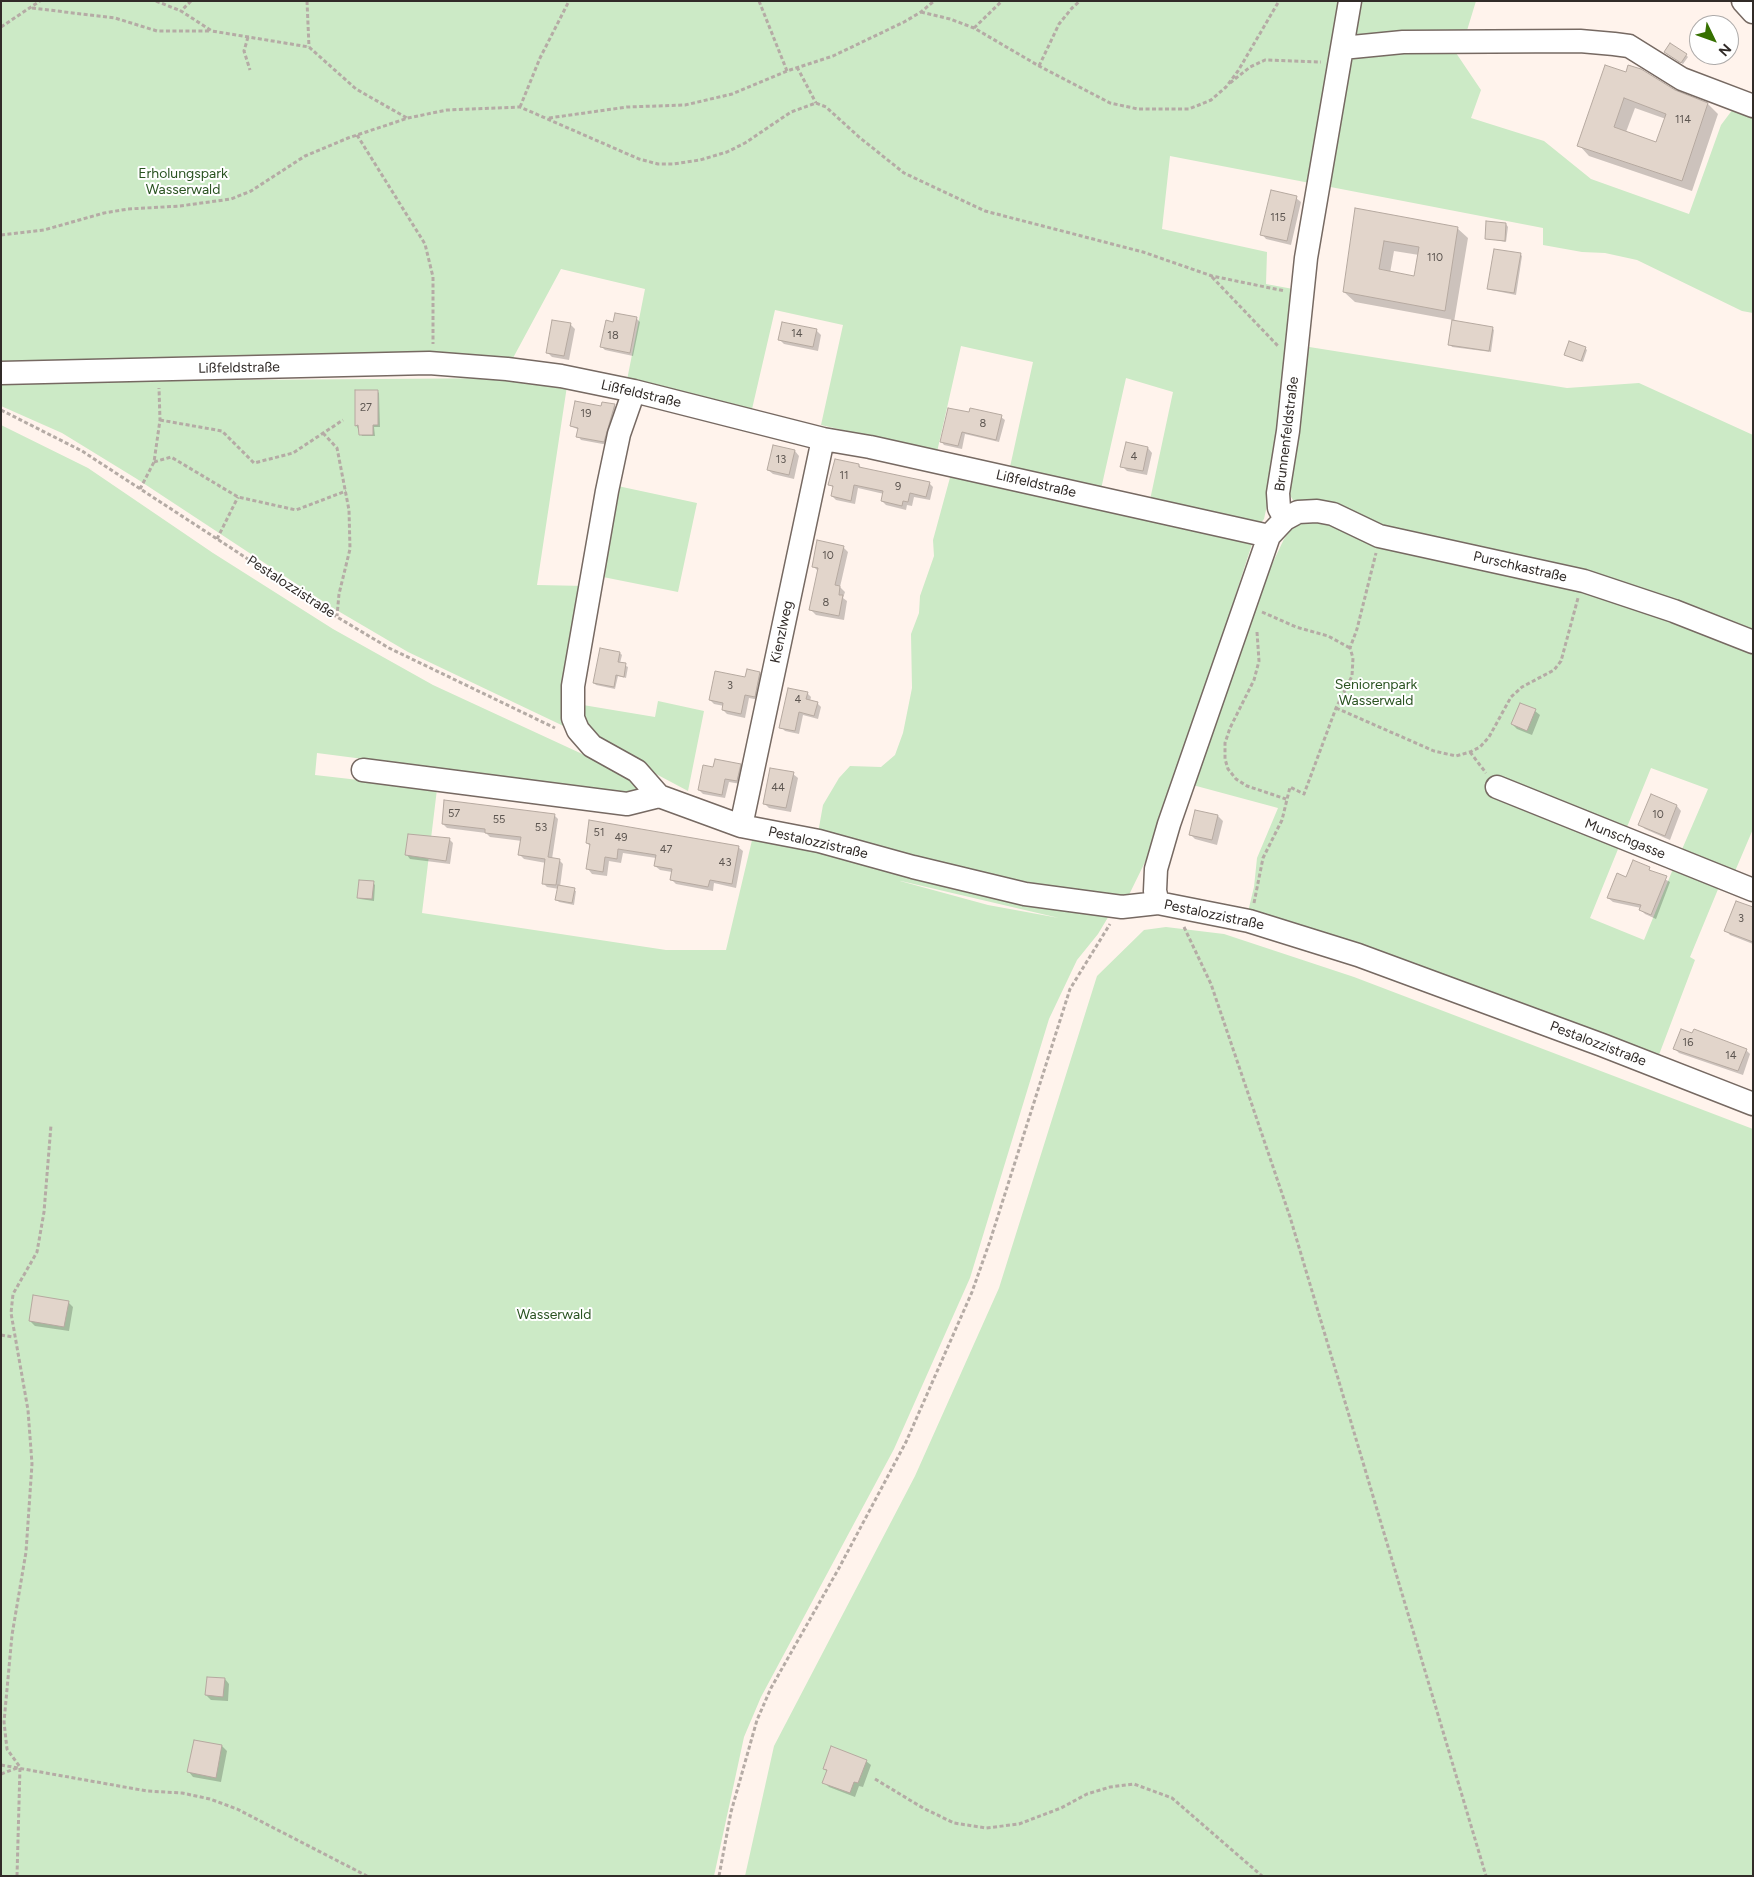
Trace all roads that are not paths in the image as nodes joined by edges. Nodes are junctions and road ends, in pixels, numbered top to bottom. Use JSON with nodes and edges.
{"nodes":[{"id":1,"x":1350,"y":1,"type":"edge"},
{"id":2,"x":1743,"y":1,"type":"edge"},
{"id":3,"x":1753,"y":12,"type":"edge"},
{"id":4,"x":1342,"y":48,"type":"junction"},
{"id":5,"x":1753,"y":106,"type":"edge"},
{"id":6,"x":1,"y":373,"type":"edge"},
{"id":7,"x":634,"y":391,"type":"junction"},
{"id":8,"x":823,"y":439,"type":"junction"},
{"id":9,"x":1285,"y":518,"type":"junction"},
{"id":10,"x":1269,"y":536,"type":"junction"},
{"id":11,"x":1753,"y":642,"type":"edge"},
{"id":12,"x":363,"y":770,"type":"dead end"},
{"id":13,"x":1497,"y":787,"type":"road end"},
{"id":14,"x":659,"y":796,"type":"junction"},
{"id":15,"x":741,"y":826,"type":"junction"},
{"id":16,"x":1753,"y":890,"type":"edge"},
{"id":17,"x":1167,"y":904,"type":"junction"},
{"id":18,"x":1753,"y":1104,"type":"edge"}],
"edges":[{"from":1,"to":4,"type":"street","name":"Brunnenfeldstraße"},
{"from":2,"to":3,"type":"street"},
{"from":4,"to":5,"type":"street"},
{"from":4,"to":9,"type":"street","name":"Brunnenfeldstraße"},
{"from":6,"to":7,"type":"street","name":"Lißfeldstraße"},
{"from":7,"to":8,"type":"street","name":"Lißfeldstraße"},
{"from":7,"to":14,"type":"street","name":"Pestalozzistraße"},
{"from":8,"to":10,"type":"street","name":"Lißfeldstraße"},
{"from":8,"to":15,"type":"street","name":"Kienzlweg"},
{"from":9,"to":10,"type":"street"},
{"from":9,"to":11,"type":"street","name":"Purschkastraße"},
{"from":10,"to":17,"type":"street"},
{"from":12,"to":14,"type":"street"},
{"from":13,"to":16,"type":"street","name":"Munschgasse"},
{"from":14,"to":15,"type":"street","name":"Pestalozzistraße"},
{"from":15,"to":17,"type":"street","name":"Pestalozzistraße"},
{"from":17,"to":18,"type":"street","name":"Pestalozzistraße"}]}
